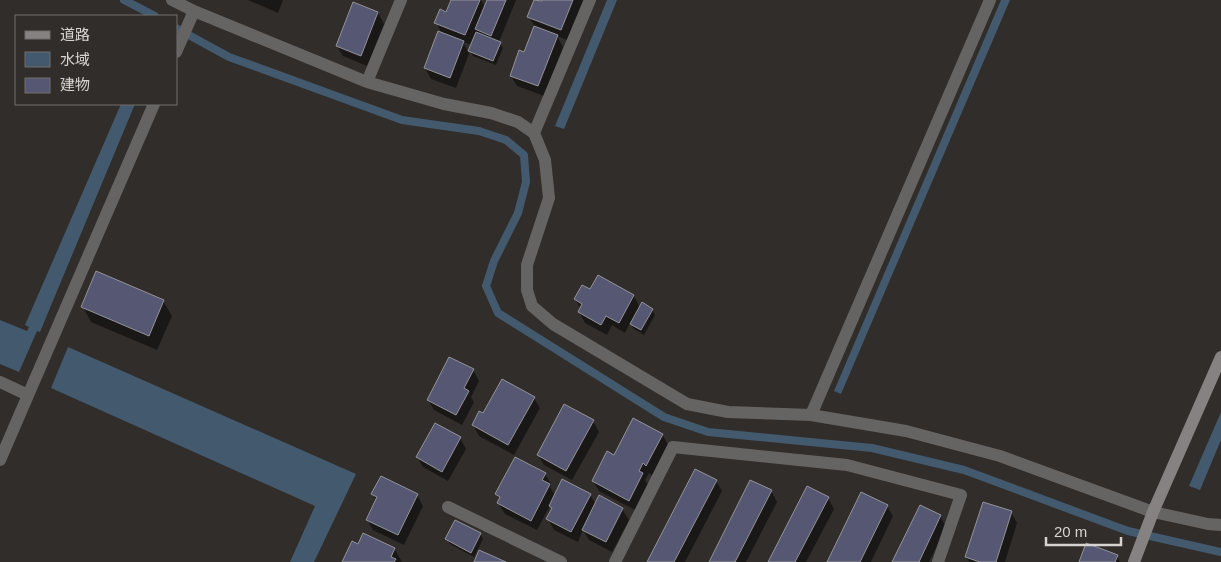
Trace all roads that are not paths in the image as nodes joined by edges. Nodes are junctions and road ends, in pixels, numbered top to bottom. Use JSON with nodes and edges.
{"nodes":[{"id":1,"x":172,"y":0,"type":"edge"},
{"id":2,"x":400,"y":0,"type":"edge"},
{"id":3,"x":590,"y":0,"type":"edge"},
{"id":4,"x":990,"y":0,"type":"edge"},
{"id":5,"x":191,"y":17,"type":"junction"},
{"id":6,"x":178,"y":47,"type":"edge"},
{"id":7,"x":367,"y":82,"type":"junction"},
{"id":8,"x":154,"y":105,"type":"edge"},
{"id":9,"x":534,"y":133,"type":"junction"},
{"id":10,"x":1221,"y":357,"type":"edge"},
{"id":11,"x":0,"y":382,"type":"edge"},
{"id":12,"x":28,"y":395,"type":"junction"},
{"id":13,"x":811,"y":415,"type":"junction"},
{"id":14,"x":0,"y":460,"type":"edge"},
{"id":15,"x":448,"y":507,"type":"dead end"},
{"id":16,"x":1152,"y":517,"type":"junction"},
{"id":17,"x":1221,"y":525,"type":"edge"},
{"id":18,"x":1136,"y":557,"type":"edge"},
{"id":19,"x":561,"y":562,"type":"edge"},
{"id":20,"x":615,"y":562,"type":"edge"},
{"id":21,"x":938,"y":562,"type":"edge"}],
"edges":[{"from":1,"to":5,"type":"street"},
{"from":2,"to":7,"type":"street"},
{"from":3,"to":9,"type":"street"},
{"from":4,"to":13,"type":"street"},
{"from":5,"to":6,"type":"street"},
{"from":5,"to":7,"type":"street"},
{"from":7,"to":9,"type":"street"},
{"from":8,"to":12,"type":"street"},
{"from":9,"to":13,"type":"street"},
{"from":10,"to":16,"type":"street"},
{"from":11,"to":12,"type":"street"},
{"from":12,"to":14,"type":"street"},
{"from":13,"to":16,"type":"street"},
{"from":15,"to":19,"type":"street"},
{"from":16,"to":17,"type":"street"},
{"from":16,"to":18,"type":"street"},
{"from":20,"to":21,"type":"street"}]}
